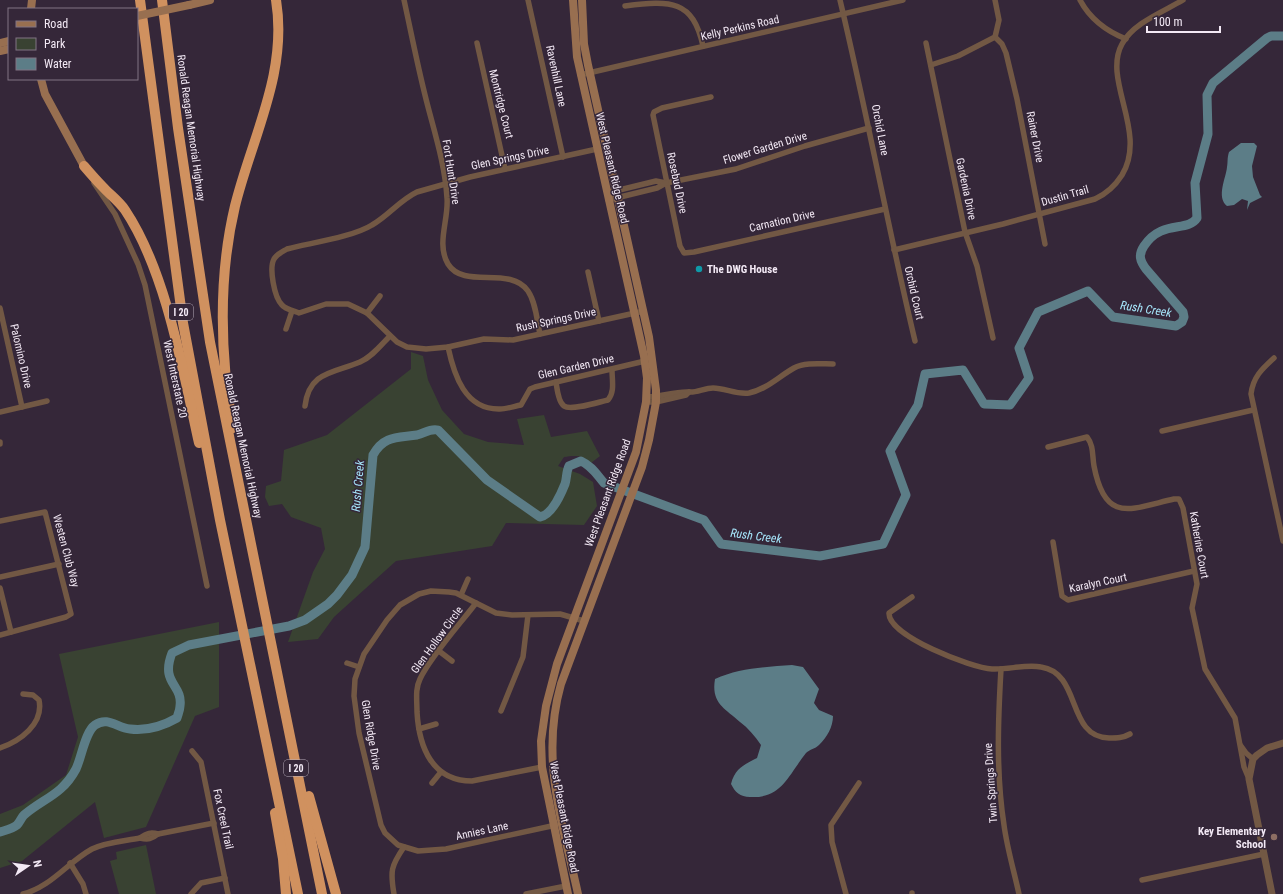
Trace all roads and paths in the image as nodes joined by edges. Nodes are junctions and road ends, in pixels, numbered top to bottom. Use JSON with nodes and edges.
{"nodes":[{"id":1,"x":140,"y":0,"type":"edge"},
{"id":2,"x":162,"y":0,"type":"edge"},
{"id":3,"x":210,"y":0,"type":"edge"},
{"id":4,"x":276,"y":0,"type":"edge"},
{"id":5,"x":283,"y":0,"type":"edge"},
{"id":6,"x":404,"y":0,"type":"edge"},
{"id":7,"x":528,"y":0,"type":"edge"},
{"id":8,"x":573,"y":0,"type":"edge"},
{"id":9,"x":582,"y":0,"type":"edge"},
{"id":10,"x":840,"y":0,"type":"edge"},
{"id":11,"x":903,"y":0,"type":"edge"},
{"id":12,"x":996,"y":0,"type":"edge"},
{"id":13,"x":1080,"y":0,"type":"edge"},
{"id":14,"x":1183,"y":0,"type":"edge"},
{"id":15,"x":625,"y":6,"type":"dead end"},
{"id":16,"x":844,"y":14,"type":"junction"},
{"id":17,"x":138,"y":16,"type":"edge"},
{"id":18,"x":279,"y":18,"type":"junction"},
{"id":19,"x":995,"y":37,"type":"junction"},
{"id":20,"x":1126,"y":39,"type":"junction"},
{"id":21,"x":477,"y":43,"type":"dead end"},
{"id":22,"x":926,"y":43,"type":"dead end"},
{"id":23,"x":703,"y":46,"type":"junction"},
{"id":24,"x":931,"y":65,"type":"junction"},
{"id":25,"x":590,"y":72,"type":"junction"},
{"id":26,"x":580,"y":74,"type":"junction"},
{"id":27,"x":41,"y":80,"type":"edge"},
{"id":28,"x":711,"y":97,"type":"dead end"},
{"id":29,"x":869,"y":128,"type":"junction"},
{"id":30,"x":596,"y":149,"type":"junction"},
{"id":31,"x":563,"y":156,"type":"junction"},
{"id":32,"x":84,"y":166,"type":"junction"},
{"id":33,"x":505,"y":169,"type":"junction"},
{"id":34,"x":666,"y":183,"type":"junction"},
{"id":35,"x":444,"y":185,"type":"junction"},
{"id":36,"x":618,"y":194,"type":"junction"},
{"id":37,"x":607,"y":196,"type":"junction"},
{"id":38,"x":118,"y":200,"type":"junction"},
{"id":39,"x":108,"y":205,"type":"junction"},
{"id":40,"x":885,"y":209,"type":"junction"},
{"id":41,"x":1040,"y":214,"type":"junction"},
{"id":42,"x":965,"y":232,"type":"junction"},
{"id":43,"x":1045,"y":244,"type":"dead end"},
{"id":44,"x":894,"y":250,"type":"junction"},
{"id":45,"x":684,"y":253,"type":"joint"},
{"id":46,"x":588,"y":272,"type":"dead end"},
{"id":47,"x":380,"y":296,"type":"dead end"},
{"id":48,"x":0,"y":308,"type":"edge"},
{"id":49,"x":292,"y":311,"type":"junction"},
{"id":50,"x":644,"y":311,"type":"junction"},
{"id":51,"x":367,"y":313,"type":"junction"},
{"id":52,"x":634,"y":313,"type":"junction"},
{"id":53,"x":600,"y":321,"type":"junction"},
{"id":54,"x":286,"y":329,"type":"dead end"},
{"id":55,"x":540,"y":334,"type":"junction"},
{"id":56,"x":390,"y":336,"type":"junction"},
{"id":57,"x":993,"y":338,"type":"dead end"},
{"id":58,"x":914,"y":341,"type":"dead end"},
{"id":59,"x":448,"y":347,"type":"junction"},
{"id":60,"x":1274,"y":358,"type":"dead end"},
{"id":61,"x":644,"y":361,"type":"junction"},
{"id":62,"x":833,"y":364,"type":"dead end"},
{"id":63,"x":612,"y":370,"type":"junction"},
{"id":64,"x":556,"y":382,"type":"junction"},
{"id":65,"x":647,"y":400,"type":"junction"},
{"id":66,"x":656,"y":400,"type":"junction"},
{"id":67,"x":47,"y":402,"type":"dead end"},
{"id":68,"x":305,"y":406,"type":"dead end"},
{"id":69,"x":22,"y":407,"type":"junction"},
{"id":70,"x":1254,"y":410,"type":"junction"},
{"id":71,"x":0,"y":412,"type":"edge"},
{"id":72,"x":1162,"y":431,"type":"dead end"},
{"id":73,"x":1048,"y":447,"type":"dead end"},
{"id":74,"x":220,"y":520,"type":"junction"},
{"id":75,"x":0,"y":521,"type":"edge"},
{"id":76,"x":1283,"y":541,"type":"edge"},
{"id":77,"x":1053,"y":542,"type":"dead end"},
{"id":78,"x":254,"y":556,"type":"junction"},
{"id":79,"x":59,"y":564,"type":"junction"},
{"id":80,"x":1194,"y":571,"type":"junction"},
{"id":81,"x":0,"y":577,"type":"edge"},
{"id":82,"x":468,"y":580,"type":"dead end"},
{"id":83,"x":207,"y":586,"type":"dead end"},
{"id":84,"x":0,"y":588,"type":"edge"},
{"id":85,"x":461,"y":595,"type":"junction"},
{"id":86,"x":912,"y":597,"type":"dead end"},
{"id":87,"x":476,"y":603,"type":"junction"},
{"id":88,"x":528,"y":615,"type":"junction"},
{"id":89,"x":574,"y":618,"type":"junction"},
{"id":90,"x":584,"y":621,"type":"junction"},
{"id":91,"x":10,"y":632,"type":"junction"},
{"id":92,"x":0,"y":635,"type":"edge"},
{"id":93,"x":439,"y":652,"type":"junction"},
{"id":94,"x":452,"y":661,"type":"dead end"},
{"id":95,"x":347,"y":663,"type":"dead end"},
{"id":96,"x":359,"y":667,"type":"junction"},
{"id":97,"x":1001,"y":669,"type":"junction"},
{"id":98,"x":278,"y":675,"type":"junction"},
{"id":99,"x":23,"y":694,"type":"dead end"},
{"id":100,"x":258,"y":703,"type":"junction"},
{"id":101,"x":501,"y":711,"type":"dead end"},
{"id":102,"x":436,"y":724,"type":"dead end"},
{"id":103,"x":419,"y":729,"type":"junction"},
{"id":104,"x":1130,"y":734,"type":"dead end"},
{"id":105,"x":1240,"y":744,"type":"junction"},
{"id":106,"x":1283,"y":744,"type":"edge"},
{"id":107,"x":0,"y":748,"type":"edge"},
{"id":108,"x":192,"y":750,"type":"dead end"},
{"id":109,"x":1253,"y":759,"type":"junction"},
{"id":110,"x":542,"y":767,"type":"junction"},
{"id":111,"x":441,"y":772,"type":"junction"},
{"id":112,"x":1249,"y":780,"type":"junction"},
{"id":113,"x":432,"y":783,"type":"dead end"},
{"id":114,"x":859,"y":783,"type":"dead end"},
{"id":115,"x":214,"y":823,"type":"junction"},
{"id":116,"x":562,"y":824,"type":"junction"},
{"id":117,"x":553,"y":826,"type":"junction"},
{"id":118,"x":404,"y":848,"type":"junction"},
{"id":119,"x":1264,"y":854,"type":"junction"},
{"id":120,"x":70,"y":863,"type":"junction"},
{"id":121,"x":225,"y":878,"type":"junction"},
{"id":122,"x":1142,"y":880,"type":"dead end"},
{"id":123,"x":567,"y":890,"type":"edge"},
{"id":124,"x":26,"y":894,"type":"edge"},
{"id":125,"x":86,"y":894,"type":"edge"},
{"id":126,"x":192,"y":894,"type":"edge"},
{"id":127,"x":228,"y":894,"type":"edge"},
{"id":128,"x":286,"y":894,"type":"edge"},
{"id":129,"x":298,"y":894,"type":"edge"},
{"id":130,"x":322,"y":894,"type":"edge"},
{"id":131,"x":336,"y":894,"type":"edge"},
{"id":132,"x":394,"y":894,"type":"edge"},
{"id":133,"x":526,"y":894,"type":"edge"},
{"id":134,"x":578,"y":894,"type":"edge"},
{"id":135,"x":846,"y":894,"type":"edge"},
{"id":136,"x":1019,"y":894,"type":"edge"},
{"id":137,"x":1272,"y":894,"type":"edge"}],
"edges":[{"from":1,"to":74,"type":"highway","number":"I 20"},
{"from":2,"to":78,"type":"highway","name":"Ronald Reagan Memorial Highway","number":"I 20"},
{"from":3,"to":17,"type":"main road","bridge":true},
{"from":4,"to":18,"type":"highway"},
{"from":5,"to":18,"type":"highway"},
{"from":6,"to":35,"type":"street","name":"Fort Hunt Drive"},
{"from":7,"to":31,"type":"street","name":"Ravenhill Lane"},
{"from":8,"to":26,"type":"main road","name":"West Pleasant Ridge Road"},
{"from":9,"to":25,"type":"main road","name":"West Pleasant Ridge Road"},
{"from":10,"to":16,"type":"street","name":"Orchid Lane"},
{"from":11,"to":16,"type":"street","name":"Kelly Perkins Road"},
{"from":12,"to":19,"type":"street"},
{"from":13,"to":20,"type":"street"},
{"from":14,"to":20,"type":"street","name":"Dustin Trail"},
{"from":15,"to":23,"type":"street"},
{"from":16,"to":23,"type":"street","name":"Kelly Perkins Road"},
{"from":16,"to":29,"type":"street","name":"Orchid Lane"},
{"from":18,"to":78,"type":"highway"},
{"from":19,"to":24,"type":"street"},
{"from":19,"to":41,"type":"street","name":"Rainer Drive"},
{"from":20,"to":41,"type":"street","name":"Dustin Trail"},
{"from":21,"to":33,"type":"street","name":"Montridge Court"},
{"from":22,"to":24,"type":"street","name":"Gardenia Drive"},
{"from":23,"to":25,"type":"street","name":"Kelly Perkins Road"},
{"from":24,"to":42,"type":"street","name":"Gardenia Drive"},
{"from":25,"to":26,"type":"street","name":"Kelly Perkins Road"},
{"from":25,"to":36,"type":"main road","name":"West Pleasant Ridge Road"},
{"from":26,"to":30,"type":"main road","name":"West Pleasant Ridge Road"},
{"from":27,"to":32,"type":"main road","name":"West Interstate 20"},
{"from":28,"to":34,"type":"street","name":"Rosebud Drive"},
{"from":29,"to":34,"type":"street","name":"Flower Garden Drive"},
{"from":29,"to":40,"type":"street","name":"Orchid Lane"},
{"from":30,"to":31,"type":"street","name":"Glen Springs Drive"},
{"from":30,"to":37,"type":"main road","name":"West Pleasant Ridge Road"},
{"from":31,"to":33,"type":"street","name":"Glen Springs Drive"},
{"from":32,"to":38,"type":"highway"},
{"from":32,"to":39,"type":"street","name":"West Interstate 20"},
{"from":33,"to":35,"type":"street","name":"Glen Springs Drive"},
{"from":34,"to":36,"type":"street","name":"Flower Garden Drive"},
{"from":34,"to":45,"type":"street","name":"Rosebud Drive"},
{"from":35,"to":49,"type":"street","name":"Glen Springs Drive"},
{"from":35,"to":55,"type":"street","name":"Fort Hunt Drive"},
{"from":36,"to":37,"type":"street","name":"Flower Garden Drive"},
{"from":36,"to":50,"type":"main road","name":"West Pleasant Ridge Road"},
{"from":37,"to":52,"type":"main road","name":"West Pleasant Ridge Road"},
{"from":38,"to":39,"type":"highway"},
{"from":38,"to":74,"type":"highway"},
{"from":39,"to":83,"type":"street","name":"West Interstate 20"},
{"from":40,"to":44,"type":"street","name":"Orchid Lane"},
{"from":40,"to":45,"type":"street","name":"Carnation Drive"},
{"from":41,"to":42,"type":"street","name":"Dustin Trail"},
{"from":41,"to":43,"type":"street","name":"Rainer Drive"},
{"from":42,"to":44,"type":"street","name":"Dustin Trail"},
{"from":42,"to":57,"type":"street","name":"Gardenia Drive"},
{"from":44,"to":58,"type":"street","name":"Orchid Court"},
{"from":46,"to":53,"type":"street"},
{"from":47,"to":51,"type":"street"},
{"from":48,"to":69,"type":"street","name":"Palomino Drive"},
{"from":49,"to":51,"type":"street","name":"Rush Springs Drive"},
{"from":49,"to":54,"type":"street"},
{"from":50,"to":52,"type":"street","name":"Rush Springs Drive"},
{"from":50,"to":66,"type":"main road","name":"West Pleasant Ridge Road"},
{"from":51,"to":56,"type":"street","name":"Rush Springs Drive"},
{"from":52,"to":53,"type":"street","name":"Rush Springs Drive"},
{"from":52,"to":61,"type":"main road","name":"West Pleasant Ridge Road"},
{"from":53,"to":55,"type":"street","name":"Rush Springs Drive"},
{"from":55,"to":59,"type":"street","name":"Rush Springs Drive"},
{"from":56,"to":59,"type":"street","name":"Rush Springs Drive"},
{"from":56,"to":68,"type":"street"},
{"from":59,"to":64,"type":"street","name":"Glen Garden Drive"},
{"from":60,"to":70,"type":"street"},
{"from":61,"to":63,"type":"street","name":"Glen Garden Drive"},
{"from":61,"to":65,"type":"main road","name":"West Pleasant Ridge Road"},
{"from":62,"to":66,"type":"street"},
{"from":63,"to":64,"type":"street","name":"Glen Garden Drive"},
{"from":63,"to":64,"type":"street"},
{"from":65,"to":66,"type":"street"},
{"from":65,"to":89,"type":"main road","name":"West Pleasant Ridge Road"},
{"from":66,"to":90,"type":"main road","name":"West Pleasant Ridge Road"},
{"from":67,"to":69,"type":"street"},
{"from":69,"to":71,"type":"street"},
{"from":70,"to":72,"type":"street"},
{"from":70,"to":76,"type":"street"},
{"from":73,"to":80,"type":"street","name":"Katherine Court"},
{"from":74,"to":100,"type":"highway","number":"I 20"},
{"from":75,"to":79,"type":"street","name":"Westen Club Way"},
{"from":77,"to":80,"type":"street","name":"Karalyn Court"},
{"from":78,"to":98,"type":"highway","name":"Ronald Reagan Memorial Highway","number":"I 20"},
{"from":79,"to":81,"type":"street"},
{"from":79,"to":91,"type":"street","name":"Westen Club Way"},
{"from":80,"to":105,"type":"street","name":"Katherine Court"},
{"from":82,"to":85,"type":"street"},
{"from":84,"to":91,"type":"street"},
{"from":85,"to":87,"type":"street","name":"Glen Ridge Drive"},
{"from":85,"to":96,"type":"street","name":"Glen Ridge Drive"},
{"from":86,"to":97,"type":"street"},
{"from":87,"to":88,"type":"street","name":"Glen Ridge Drive"},
{"from":87,"to":93,"type":"street","name":"Glen Hollow Circle"},
{"from":88,"to":89,"type":"street","name":"Glen Ridge Drive"},
{"from":88,"to":101,"type":"street"},
{"from":89,"to":90,"type":"street","name":"Glen Ridge Drive"},
{"from":89,"to":110,"type":"main road","name":"West Pleasant Ridge Road"},
{"from":90,"to":116,"type":"main road","name":"West Pleasant Ridge Road"},
{"from":91,"to":92,"type":"street"},
{"from":93,"to":94,"type":"street"},
{"from":93,"to":103,"type":"street","name":"Glen Hollow Circle"},
{"from":95,"to":96,"type":"street"},
{"from":96,"to":118,"type":"street","name":"Glen Ridge Drive"},
{"from":97,"to":104,"type":"street"},
{"from":97,"to":136,"type":"street","name":"Twin Springs Drive"},
{"from":98,"to":130,"type":"highway","name":"Ronald Reagan Memorial Highway","number":"I 20"},
{"from":98,"to":131,"type":"highway"},
{"from":99,"to":107,"type":"street"},
{"from":100,"to":128,"type":"highway"},
{"from":100,"to":129,"type":"highway","number":"I 20"},
{"from":102,"to":103,"type":"street"},
{"from":103,"to":111,"type":"street","name":"Glen Hollow Circle"},
{"from":105,"to":109,"type":"street"},
{"from":105,"to":112,"type":"street","name":"Katherine Court"},
{"from":106,"to":109,"type":"street"},
{"from":108,"to":115,"type":"street","name":"Fox Creel Trail"},
{"from":109,"to":112,"type":"street"},
{"from":110,"to":111,"type":"street","name":"Glen Hollow Circle"},
{"from":110,"to":117,"type":"main road","name":"West Pleasant Ridge Road"},
{"from":111,"to":113,"type":"street"},
{"from":112,"to":119,"type":"street"},
{"from":114,"to":135,"type":"street"},
{"from":115,"to":120,"type":"street"},
{"from":115,"to":121,"type":"street","name":"Fox Creel Trail"},
{"from":116,"to":117,"type":"street","name":"Annies Lane"},
{"from":116,"to":134,"type":"main road","name":"West Pleasant Ridge Road"},
{"from":117,"to":118,"type":"street","name":"Annies Lane"},
{"from":117,"to":123,"type":"main road","name":"West Pleasant Ridge Road"},
{"from":118,"to":132,"type":"street"},
{"from":119,"to":122,"type":"street"},
{"from":119,"to":137,"type":"street"},
{"from":120,"to":124,"type":"street"},
{"from":120,"to":125,"type":"street"},
{"from":121,"to":126,"type":"street"},
{"from":121,"to":127,"type":"street","name":"Fox Creel Trail"},
{"from":123,"to":133,"type":"street"}]}
